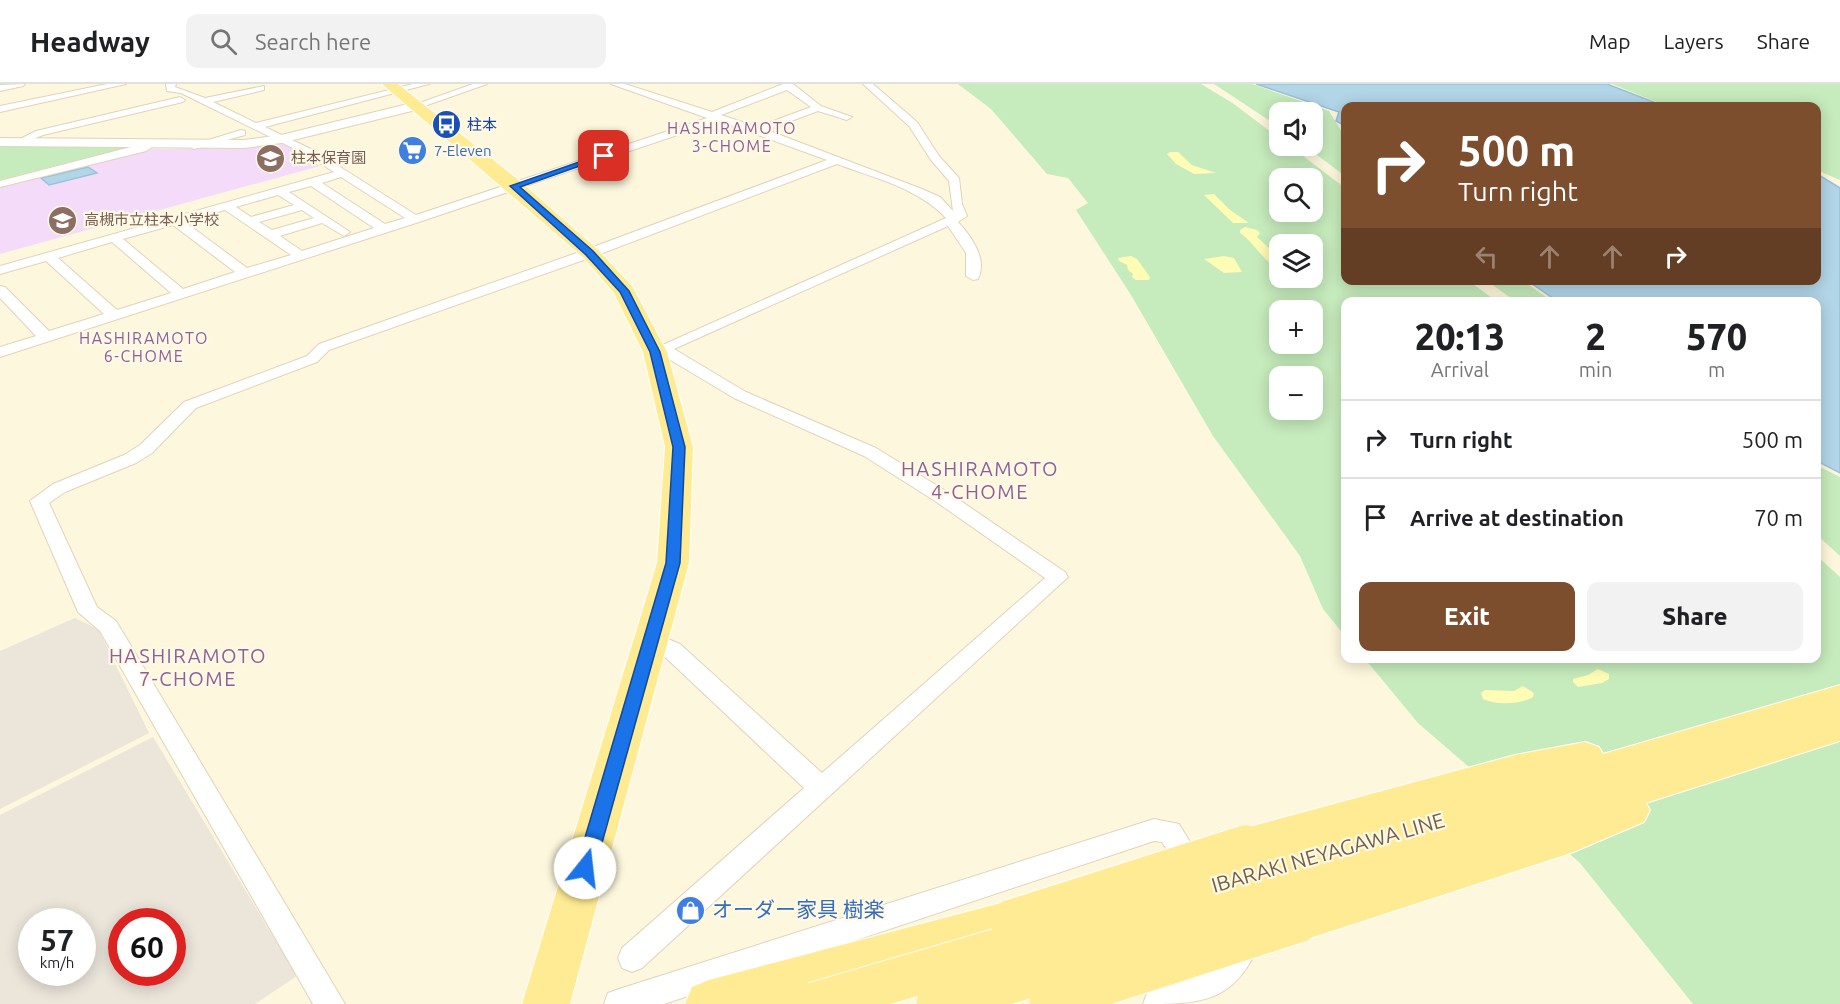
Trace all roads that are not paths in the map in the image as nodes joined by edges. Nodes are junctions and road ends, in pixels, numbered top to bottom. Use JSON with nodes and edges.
{"nodes":[{"id":1,"x":20,"y":84,"type":"edge"},
{"id":2,"x":121,"y":84,"type":"edge"},
{"id":3,"x":171,"y":84,"type":"edge"},
{"id":4,"x":482,"y":84,"type":"edge"},
{"id":5,"x":616,"y":84,"type":"edge"},
{"id":6,"x":868,"y":84,"type":"edge"},
{"id":7,"x":788,"y":85,"type":"edge"},
{"id":8,"x":0,"y":88,"type":"edge"},
{"id":9,"x":261,"y":88,"type":"dead end"},
{"id":10,"x":35,"y":89,"type":"dead end"},
{"id":11,"x":406,"y":91,"type":"edge"},
{"id":12,"x":0,"y":96,"type":"edge"},
{"id":13,"x":204,"y":101,"type":"junction"},
{"id":14,"x":818,"y":108,"type":"junction"},
{"id":15,"x":0,"y":109,"type":"edge"},
{"id":16,"x":116,"y":115,"type":"junction"},
{"id":17,"x":713,"y":117,"type":"junction"},
{"id":18,"x":847,"y":117,"type":"dead end"},
{"id":19,"x":129,"y":123,"type":"junction"},
{"id":20,"x":255,"y":126,"type":"junction"},
{"id":21,"x":757,"y":130,"type":"junction"},
{"id":22,"x":86,"y":133,"type":"dead end"},
{"id":23,"x":241,"y":133,"type":"dead end"},
{"id":24,"x":281,"y":139,"type":"junction"},
{"id":25,"x":0,"y":142,"type":"edge"},
{"id":26,"x":19,"y":142,"type":"junction"},
{"id":27,"x":150,"y":145,"type":"junction"},
{"id":28,"x":194,"y":146,"type":"junction"},
{"id":29,"x":836,"y":161,"type":"junction"},
{"id":30,"x":342,"y":173,"type":"junction"},
{"id":31,"x":313,"y":182,"type":"junction"},
{"id":32,"x":0,"y":184,"type":"edge"},
{"id":33,"x":514,"y":186,"type":"junction"},
{"id":34,"x":280,"y":191,"type":"junction"},
{"id":35,"x":227,"y":206,"type":"junction"},
{"id":36,"x":303,"y":206,"type":"junction"},
{"id":37,"x":324,"y":219,"type":"junction"},
{"id":38,"x":415,"y":219,"type":"junction"},
{"id":39,"x":176,"y":221,"type":"junction"},
{"id":40,"x":250,"y":222,"type":"junction"},
{"id":41,"x":951,"y":222,"type":"junction"},
{"id":42,"x":384,"y":229,"type":"junction"},
{"id":43,"x":344,"y":231,"type":"dead end"},
{"id":44,"x":270,"y":235,"type":"junction"},
{"id":45,"x":114,"y":238,"type":"junction"},
{"id":46,"x":590,"y":253,"type":"junction"},
{"id":47,"x":300,"y":255,"type":"junction"},
{"id":48,"x":48,"y":256,"type":"junction"},
{"id":49,"x":0,"y":270,"type":"edge"},
{"id":50,"x":245,"y":273,"type":"junction"},
{"id":51,"x":974,"y":276,"type":"dead end"},
{"id":52,"x":0,"y":290,"type":"edge"},
{"id":53,"x":181,"y":294,"type":"junction"},
{"id":54,"x":114,"y":315,"type":"junction"},
{"id":55,"x":46,"y":337,"type":"junction"},
{"id":56,"x":659,"y":351,"type":"junction"},
{"id":57,"x":0,"y":352,"type":"edge"},
{"id":58,"x":651,"y":640,"type":"junction"},
{"id":59,"x":1840,"y":699,"type":"edge"},
{"id":60,"x":1840,"y":726,"type":"edge"},
{"id":61,"x":1765,"y":735,"type":"junction"},
{"id":62,"x":821,"y":788,"type":"junction"},
{"id":63,"x":1419,"y":841,"type":"junction"},
{"id":64,"x":1272,"y":885,"type":"junction"},
{"id":65,"x":632,"y":958,"type":"dead end"},
{"id":66,"x":1047,"y":1003,"type":"edge"},
{"id":67,"x":330,"y":1004,"type":"edge"},
{"id":68,"x":546,"y":1004,"type":"edge"},
{"id":69,"x":619,"y":1004,"type":"edge"},
{"id":70,"x":709,"y":1004,"type":"edge"},
{"id":71,"x":814,"y":1004,"type":"edge"},
{"id":72,"x":938,"y":1004,"type":"edge"},
{"id":73,"x":1158,"y":1004,"type":"edge"}],
"edges":[{"from":1,"to":8,"type":"street"},
{"from":2,"to":15,"type":"street"},
{"from":3,"to":13,"type":"street"},
{"from":4,"to":11,"type":"street"},
{"from":5,"to":17,"type":"street"},
{"from":6,"to":41,"type":"street"},
{"from":7,"to":14,"type":"street"},
{"from":7,"to":17,"type":"street"},
{"from":9,"to":13,"type":"street"},
{"from":10,"to":12,"type":"street"},
{"from":11,"to":20,"type":"street"},
{"from":11,"to":24,"type":"street"},
{"from":11,"to":33,"type":"main road"},
{"from":13,"to":20,"type":"street"},
{"from":14,"to":18,"type":"street"},
{"from":14,"to":21,"type":"street"},
{"from":16,"to":19,"type":"street"},
{"from":16,"to":19,"type":"street"},
{"from":16,"to":26,"type":"street"},
{"from":17,"to":21,"type":"street"},
{"from":17,"to":33,"type":"street"},
{"from":19,"to":22,"type":"street"},
{"from":20,"to":24,"type":"street"},
{"from":21,"to":29,"type":"street"},
{"from":23,"to":28,"type":"street"},
{"from":24,"to":28,"type":"street"},
{"from":24,"to":30,"type":"street"},
{"from":25,"to":26,"type":"street"},
{"from":26,"to":27,"type":"street"},
{"from":27,"to":28,"type":"street"},
{"from":27,"to":32,"type":"street"},
{"from":29,"to":41,"type":"street"},
{"from":29,"to":46,"type":"street"},
{"from":30,"to":31,"type":"street"},
{"from":30,"to":38,"type":"street"},
{"from":31,"to":34,"type":"street"},
{"from":31,"to":42,"type":"street"},
{"from":33,"to":38,"type":"street"},
{"from":33,"to":46,"type":"main road"},
{"from":34,"to":35,"type":"street"},
{"from":34,"to":36,"type":"street"},
{"from":35,"to":39,"type":"street"},
{"from":35,"to":40,"type":"street"},
{"from":36,"to":37,"type":"street"},
{"from":36,"to":40,"type":"street"},
{"from":37,"to":43,"type":"street"},
{"from":37,"to":44,"type":"street"},
{"from":38,"to":42,"type":"street"},
{"from":39,"to":45,"type":"street"},
{"from":39,"to":50,"type":"street"},
{"from":40,"to":44,"type":"street"},
{"from":41,"to":51,"type":"street"},
{"from":41,"to":56,"type":"street"},
{"from":42,"to":47,"type":"street"},
{"from":44,"to":47,"type":"street"},
{"from":45,"to":48,"type":"street"},
{"from":45,"to":53,"type":"street"},
{"from":46,"to":56,"type":"main road"},
{"from":46,"to":67,"type":"street"},
{"from":47,"to":50,"type":"street"},
{"from":48,"to":49,"type":"street"},
{"from":48,"to":54,"type":"street"},
{"from":50,"to":53,"type":"street"},
{"from":52,"to":55,"type":"street"},
{"from":53,"to":54,"type":"street"},
{"from":54,"to":55,"type":"street"},
{"from":55,"to":57,"type":"street"},
{"from":56,"to":58,"type":"main road"},
{"from":56,"to":62,"type":"street"},
{"from":58,"to":62,"type":"street"},
{"from":58,"to":68,"type":"main road"},
{"from":59,"to":61,"type":"main road","name":"IBARAKI NEYAGAWA LINE"},
{"from":60,"to":61,"type":"main road","name":"IBARAKI NEYAGAWA LINE"},
{"from":61,"to":63,"type":"main road","name":"IBARAKI NEYAGAWA LINE"},
{"from":61,"to":63,"type":"main road"},
{"from":62,"to":65,"type":"street"},
{"from":63,"to":64,"type":"main road"},
{"from":63,"to":64,"type":"main road","name":"IBARAKI NEYAGAWA LINE"},
{"from":64,"to":66,"type":"main road","bridge":true},
{"from":64,"to":70,"type":"main road","bridge":true},
{"from":64,"to":71,"type":"main road","name":"IBARAKI NEYAGAWA LINE","bridge":true},
{"from":64,"to":72,"type":"main road","name":"IBARAKI NEYAGAWA LINE","bridge":true},
{"from":69,"to":73,"type":"street"}]}
